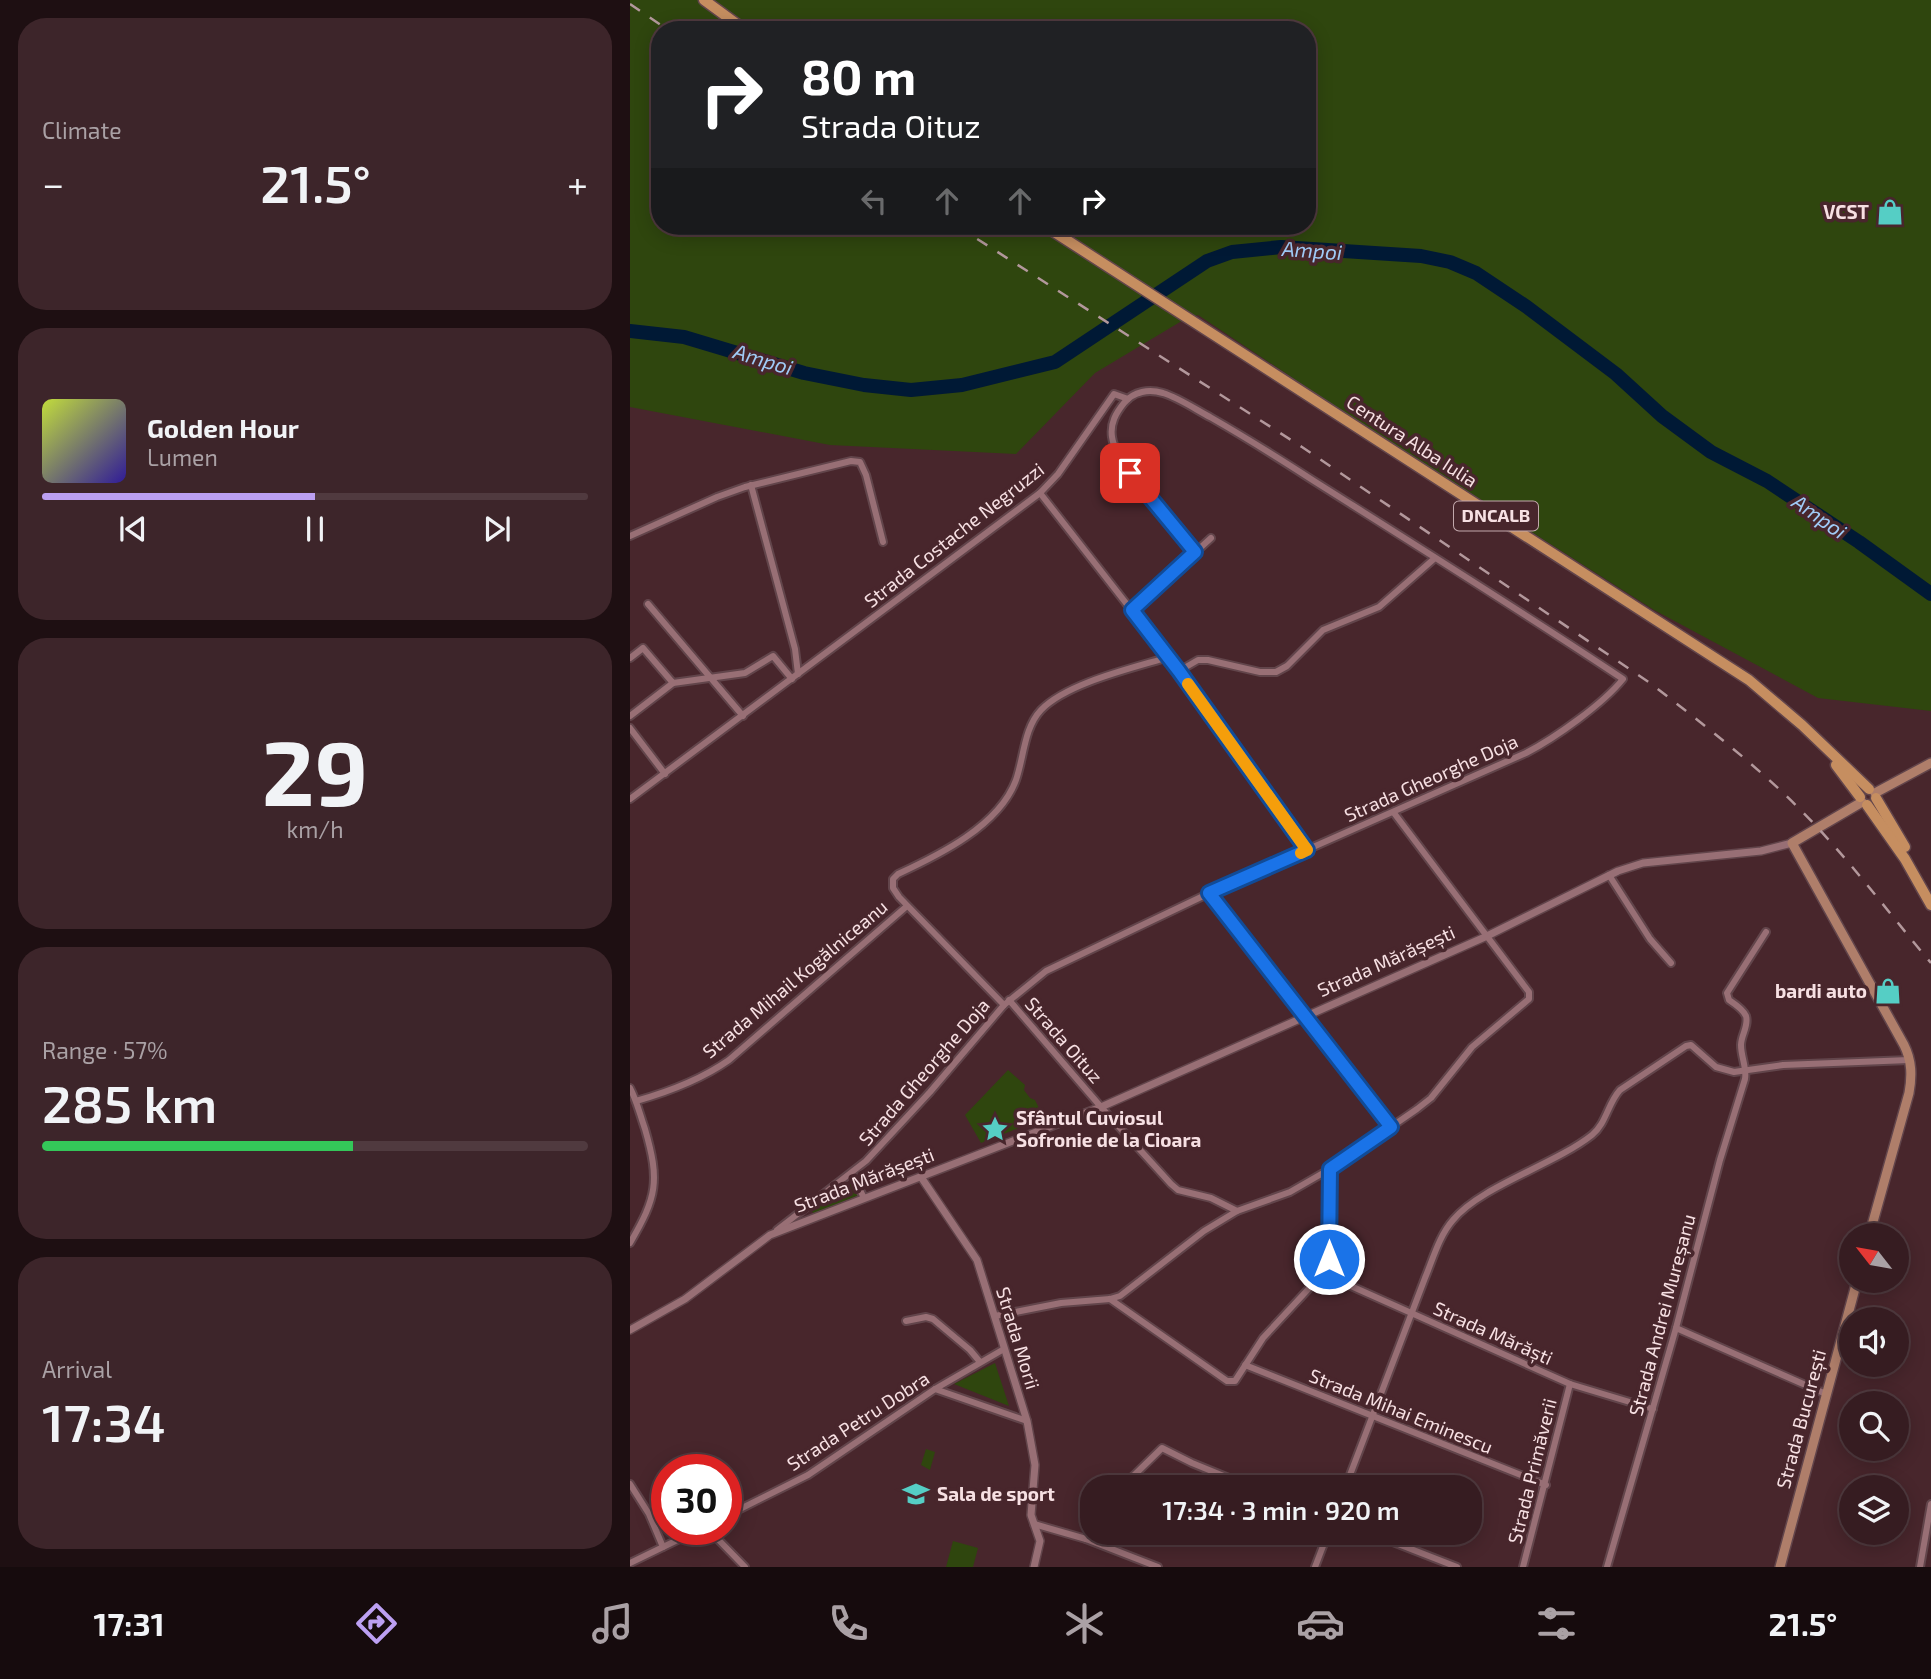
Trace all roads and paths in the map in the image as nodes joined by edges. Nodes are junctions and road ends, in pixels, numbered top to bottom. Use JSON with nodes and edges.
{"nodes":[{"id":1,"x":704,"y":0,"type":"edge"},
{"id":2,"x":733,"y":21,"type":"edge"},
{"id":3,"x":1059,"y":235,"type":"edge"},
{"id":4,"x":1128,"y":399,"type":"junction"},
{"id":5,"x":751,"y":485,"type":"junction"},
{"id":6,"x":1040,"y":493,"type":"junction"},
{"id":7,"x":630,"y":536,"type":"edge"},
{"id":8,"x":1211,"y":538,"type":"dead end"},
{"id":9,"x":883,"y":542,"type":"dead end"},
{"id":10,"x":1195,"y":552,"type":"junction"},
{"id":11,"x":1435,"y":558,"type":"junction"},
{"id":12,"x":648,"y":604,"type":"dead end"},
{"id":13,"x":1132,"y":610,"type":"junction"},
{"id":14,"x":1169,"y":657,"type":"junction"},
{"id":15,"x":630,"y":658,"type":"edge"},
{"id":16,"x":1179,"y":671,"type":"junction"},
{"id":17,"x":795,"y":677,"type":"junction"},
{"id":18,"x":712,"y":678,"type":"junction"},
{"id":19,"x":673,"y":683,"type":"junction"},
{"id":20,"x":630,"y":716,"type":"edge"},
{"id":21,"x":743,"y":716,"type":"junction"},
{"id":22,"x":630,"y":728,"type":"edge"},
{"id":23,"x":1931,"y":763,"type":"edge"},
{"id":24,"x":665,"y":774,"type":"junction"},
{"id":25,"x":1868,"y":797,"type":"junction"},
{"id":26,"x":630,"y":799,"type":"edge"},
{"id":27,"x":1394,"y":813,"type":"junction"},
{"id":28,"x":1792,"y":843,"type":"junction"},
{"id":29,"x":1307,"y":850,"type":"junction"},
{"id":30,"x":1609,"y":875,"type":"junction"},
{"id":31,"x":1209,"y":893,"type":"junction"},
{"id":32,"x":1931,"y":897,"type":"edge"},
{"id":33,"x":1931,"y":905,"type":"edge"},
{"id":34,"x":907,"y":906,"type":"junction"},
{"id":35,"x":1766,"y":932,"type":"dead end"},
{"id":36,"x":1485,"y":937,"type":"junction"},
{"id":37,"x":1671,"y":962,"type":"dead end"},
{"id":38,"x":1007,"y":1002,"type":"junction"},
{"id":39,"x":1306,"y":1015,"type":"junction"},
{"id":40,"x":1909,"y":1060,"type":"junction"},
{"id":41,"x":1746,"y":1072,"type":"junction"},
{"id":42,"x":630,"y":1088,"type":"edge"},
{"id":43,"x":636,"y":1101,"type":"junction"},
{"id":44,"x":1101,"y":1107,"type":"junction"},
{"id":45,"x":1391,"y":1127,"type":"junction"},
{"id":46,"x":1330,"y":1169,"type":"junction"},
{"id":47,"x":852,"y":1174,"type":"junction"},
{"id":48,"x":921,"y":1177,"type":"junction"},
{"id":49,"x":864,"y":1198,"type":"junction"},
{"id":50,"x":1237,"y":1210,"type":"junction"},
{"id":51,"x":1874,"y":1223,"type":"edge"},
{"id":52,"x":770,"y":1235,"type":"junction"},
{"id":53,"x":630,"y":1243,"type":"edge"},
{"id":54,"x":1324,"y":1274,"type":"junction"},
{"id":55,"x":1854,"y":1293,"type":"edge"},
{"id":56,"x":1110,"y":1299,"type":"junction"},
{"id":57,"x":1412,"y":1315,"type":"junction"},
{"id":58,"x":995,"y":1316,"type":"junction"},
{"id":59,"x":906,"y":1321,"type":"dead end"},
{"id":60,"x":1676,"y":1328,"type":"junction"},
{"id":61,"x":630,"y":1330,"type":"edge"},
{"id":62,"x":1004,"y":1349,"type":"junction"},
{"id":63,"x":980,"y":1362,"type":"junction"},
{"id":64,"x":1245,"y":1365,"type":"junction"},
{"id":65,"x":1570,"y":1384,"type":"junction"},
{"id":66,"x":934,"y":1389,"type":"junction"},
{"id":67,"x":1826,"y":1394,"type":"junction"},
{"id":68,"x":1653,"y":1409,"type":"junction"},
{"id":69,"x":1373,"y":1417,"type":"junction"},
{"id":70,"x":1027,"y":1421,"type":"junction"},
{"id":71,"x":1134,"y":1475,"type":"edge"},
{"id":72,"x":1222,"y":1475,"type":"edge"},
{"id":73,"x":1350,"y":1475,"type":"edge"},
{"id":74,"x":630,"y":1484,"type":"edge"},
{"id":75,"x":1546,"y":1485,"type":"junction"},
{"id":76,"x":1931,"y":1504,"type":"edge"},
{"id":77,"x":742,"y":1508,"type":"edge"},
{"id":78,"x":1034,"y":1524,"type":"junction"},
{"id":79,"x":1080,"y":1537,"type":"edge"},
{"id":80,"x":667,"y":1545,"type":"edge"},
{"id":81,"x":724,"y":1545,"type":"edge"},
{"id":82,"x":1101,"y":1545,"type":"edge"},
{"id":83,"x":1323,"y":1545,"type":"edge"},
{"id":84,"x":1401,"y":1545,"type":"edge"},
{"id":85,"x":663,"y":1547,"type":"junction"},
{"id":86,"x":630,"y":1563,"type":"edge"},
{"id":87,"x":745,"y":1567,"type":"edge"},
{"id":88,"x":1034,"y":1567,"type":"edge"},
{"id":89,"x":1158,"y":1567,"type":"edge"},
{"id":90,"x":1315,"y":1567,"type":"edge"},
{"id":91,"x":1457,"y":1567,"type":"edge"},
{"id":92,"x":1523,"y":1567,"type":"edge"},
{"id":93,"x":1608,"y":1567,"type":"edge"},
{"id":94,"x":1780,"y":1567,"type":"edge"},
{"id":95,"x":1920,"y":1567,"type":"edge"}],
"edges":[{"from":1,"to":2,"type":"main road"},
{"from":3,"to":25,"type":"main road","name":"Centura Alba Iulia","number":"DNCALB"},
{"from":4,"to":6,"type":"street","name":"Strada Costache Negruzzi"},
{"from":4,"to":10,"type":"street"},
{"from":4,"to":11,"type":"street","name":"Strada Gheorghe Doja"},
{"from":5,"to":7,"type":"street"},
{"from":5,"to":9,"type":"street"},
{"from":5,"to":17,"type":"street"},
{"from":6,"to":13,"type":"street"},
{"from":6,"to":17,"type":"street","name":"Strada Costache Negruzzi"},
{"from":8,"to":10,"type":"street"},
{"from":10,"to":13,"type":"street"},
{"from":11,"to":16,"type":"street"},
{"from":11,"to":27,"type":"street","name":"Strada Gheorghe Doja"},
{"from":12,"to":18,"type":"street"},
{"from":13,"to":14,"type":"street"},
{"from":14,"to":16,"type":"street"},
{"from":14,"to":34,"type":"street","name":"Strada Mihail Kogălniceanu"},
{"from":15,"to":19,"type":"street"},
{"from":16,"to":29,"type":"street"},
{"from":17,"to":18,"type":"street"},
{"from":17,"to":21,"type":"street","name":"Strada Costache Negruzzi"},
{"from":18,"to":19,"type":"street"},
{"from":18,"to":21,"type":"street"},
{"from":19,"to":20,"type":"street"},
{"from":21,"to":24,"type":"street","name":"Strada Costache Negruzzi"},
{"from":22,"to":24,"type":"street"},
{"from":23,"to":25,"type":"main road","name":"Strada Mărășești"},
{"from":24,"to":26,"type":"street","name":"Strada Costache Negruzzi"},
{"from":25,"to":28,"type":"main road","name":"Strada Mărășești"},
{"from":25,"to":32,"type":"main road","name":"Centura Alba Iulia","number":"DNCALB"},
{"from":25,"to":33,"type":"main road","name":"Centura Alba Iulia","number":"DNCALB"},
{"from":27,"to":29,"type":"street","name":"Strada Gheorghe Doja"},
{"from":27,"to":36,"type":"street"},
{"from":28,"to":30,"type":"street","name":"Strada Mărășești"},
{"from":28,"to":40,"type":"main road"},
{"from":29,"to":31,"type":"street","name":"Strada Gheorghe Doja"},
{"from":30,"to":36,"type":"street","name":"Strada Mărășești"},
{"from":30,"to":37,"type":"street"},
{"from":31,"to":38,"type":"street","name":"Strada Gheorghe Doja"},
{"from":31,"to":39,"type":"street"},
{"from":34,"to":38,"type":"street","name":"Strada Oituz"},
{"from":34,"to":43,"type":"street","name":"Strada Mihail Kogălniceanu"},
{"from":35,"to":41,"type":"street","name":"Strada Andrei Mureșanu"},
{"from":36,"to":39,"type":"street","name":"Strada Mărășești"},
{"from":36,"to":45,"type":"street"},
{"from":38,"to":44,"type":"street","name":"Strada Oituz"},
{"from":38,"to":47,"type":"street","name":"Strada Gheorghe Doja"},
{"from":39,"to":44,"type":"street","name":"Strada Mărășești"},
{"from":39,"to":45,"type":"street"},
{"from":40,"to":41,"type":"street"},
{"from":40,"to":51,"type":"main road"},
{"from":41,"to":57,"type":"street"},
{"from":41,"to":60,"type":"street","name":"Strada Andrei Mureșanu"},
{"from":42,"to":43,"type":"street"},
{"from":43,"to":53,"type":"street"},
{"from":44,"to":48,"type":"street","name":"Strada Mărășești"},
{"from":44,"to":50,"type":"street","name":"Strada Oituz"},
{"from":45,"to":46,"type":"street"},
{"from":46,"to":50,"type":"street"},
{"from":46,"to":54,"type":"street"},
{"from":47,"to":49,"type":"street"},
{"from":47,"to":52,"type":"street","name":"Strada Gheorghe Doja"},
{"from":48,"to":49,"type":"street","name":"Strada Mărășești"},
{"from":48,"to":58,"type":"street","name":"Strada Morii"},
{"from":49,"to":52,"type":"street","name":"Strada Mărășești"},
{"from":50,"to":56,"type":"street"},
{"from":52,"to":61,"type":"street","name":"Strada Gheorghe Doja"},
{"from":54,"to":57,"type":"street","name":"Strada Mărăști"},
{"from":54,"to":64,"type":"street"},
{"from":55,"to":67,"type":"main road","name":"Strada București"},
{"from":56,"to":58,"type":"street"},
{"from":56,"to":64,"type":"street"},
{"from":57,"to":65,"type":"street","name":"Strada Mărăști"},
{"from":57,"to":69,"type":"street"},
{"from":58,"to":62,"type":"street","name":"Strada Morii"},
{"from":59,"to":63,"type":"street"},
{"from":60,"to":67,"type":"street"},
{"from":60,"to":68,"type":"street","name":"Strada Andrei Mureșanu"},
{"from":62,"to":63,"type":"street","name":"Strada Petru Dobra"},
{"from":62,"to":70,"type":"street","name":"Strada Morii"},
{"from":63,"to":66,"type":"street","name":"Strada Petru Dobra"},
{"from":64,"to":69,"type":"street","name":"Strada Mihai Eminescu"},
{"from":65,"to":68,"type":"street","name":"Strada Mărăști"},
{"from":65,"to":75,"type":"street","name":"Strada Primăverii"},
{"from":66,"to":70,"type":"street"},
{"from":66,"to":77,"type":"street","name":"Strada Petru Dobra"},
{"from":67,"to":94,"type":"main road","name":"Strada București"},
{"from":68,"to":93,"type":"street","name":"Strada Andrei Mureșanu"},
{"from":69,"to":73,"type":"street"},
{"from":69,"to":75,"type":"street","name":"Strada Mihai Eminescu"},
{"from":70,"to":78,"type":"street","name":"Strada Morii"},
{"from":71,"to":72,"type":"street"},
{"from":74,"to":85,"type":"street"},
{"from":75,"to":92,"type":"street","name":"Strada Primăverii"},
{"from":76,"to":95,"type":"street"},
{"from":78,"to":79,"type":"street"},
{"from":78,"to":88,"type":"street","name":"Strada Morii"},
{"from":80,"to":85,"type":"street"},
{"from":81,"to":87,"type":"street"},
{"from":82,"to":89,"type":"street"},
{"from":83,"to":90,"type":"street"},
{"from":84,"to":91,"type":"street"},
{"from":85,"to":86,"type":"street"}]}
